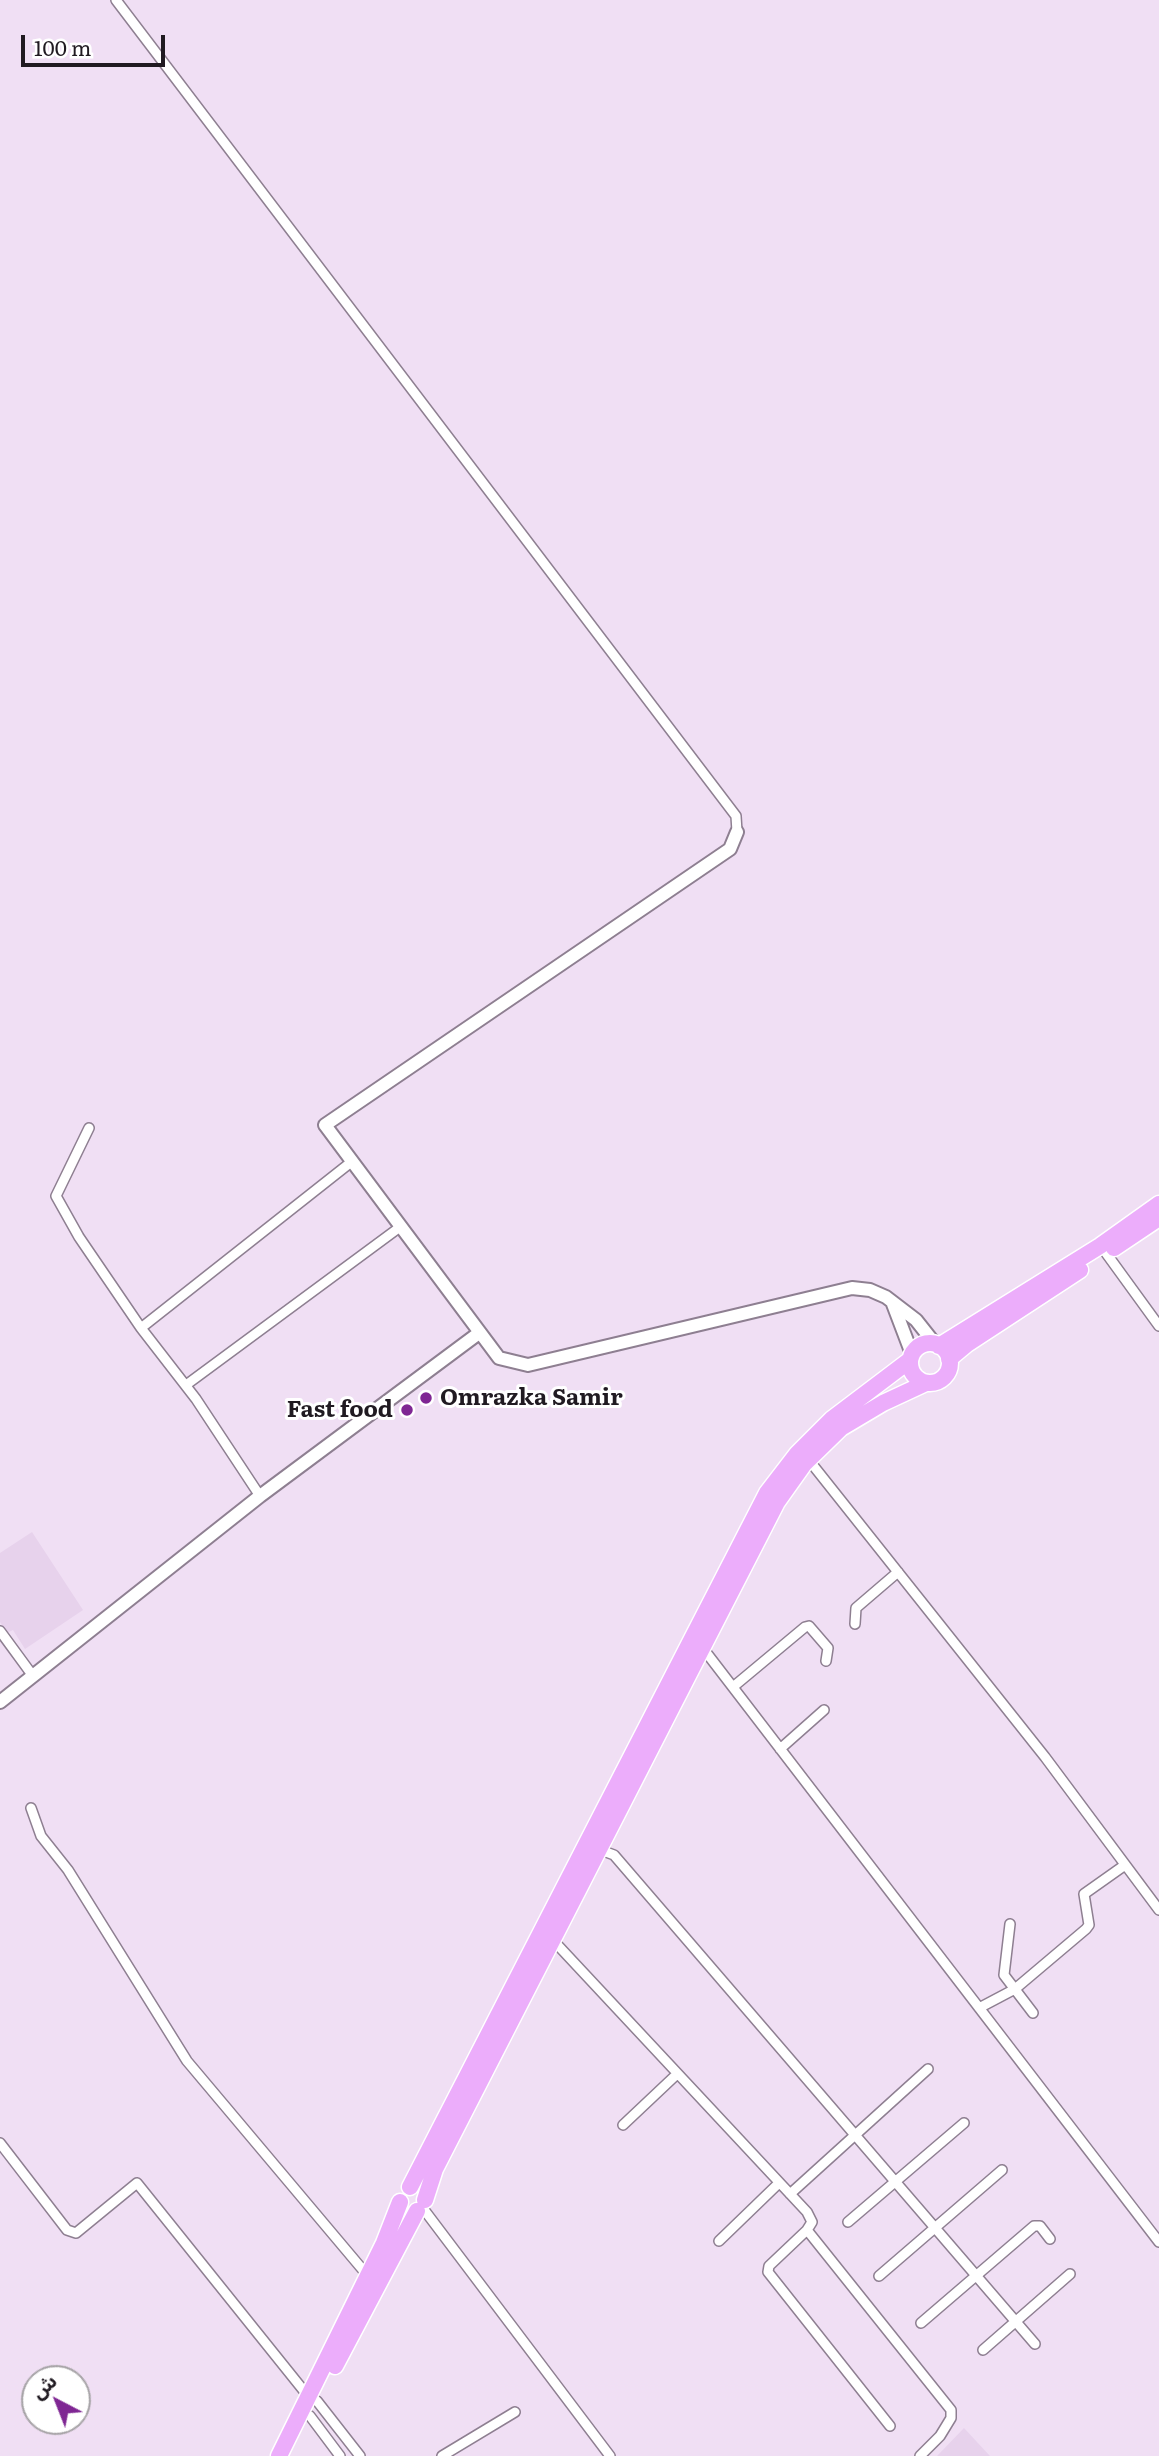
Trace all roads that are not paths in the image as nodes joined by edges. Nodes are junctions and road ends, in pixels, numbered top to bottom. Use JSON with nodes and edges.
{"nodes":[{"id":1,"x":117,"y":0,"type":"edge"},
{"id":2,"x":737,"y":832,"type":"joint"},
{"id":3,"x":89,"y":1128,"type":"dead end"},
{"id":4,"x":350,"y":1163,"type":"junction"},
{"id":5,"x":1159,"y":1204,"type":"edge"},
{"id":6,"x":1159,"y":1219,"type":"edge"},
{"id":7,"x":400,"y":1227,"type":"junction"},
{"id":8,"x":1106,"y":1253,"type":"junction"},
{"id":9,"x":893,"y":1303,"type":"junction"},
{"id":10,"x":1159,"y":1326,"type":"edge"},
{"id":11,"x":141,"y":1328,"type":"junction"},
{"id":12,"x":479,"y":1333,"type":"junction"},
{"id":13,"x":937,"y":1345,"type":"junction"},
{"id":14,"x":911,"y":1357,"type":"junction"},
{"id":15,"x":950,"y":1359,"type":"junction"},
{"id":16,"x":926,"y":1383,"type":"junction"},
{"id":17,"x":186,"y":1385,"type":"junction"},
{"id":18,"x":808,"y":1459,"type":"junction"},
{"id":19,"x":260,"y":1496,"type":"junction"},
{"id":20,"x":898,"y":1572,"type":"junction"},
{"id":21,"x":855,"y":1624,"type":"dead end"},
{"id":22,"x":0,"y":1631,"type":"edge"},
{"id":23,"x":701,"y":1646,"type":"junction"},
{"id":24,"x":826,"y":1661,"type":"dead end"},
{"id":25,"x":33,"y":1676,"type":"junction"},
{"id":26,"x":733,"y":1687,"type":"junction"},
{"id":27,"x":0,"y":1702,"type":"edge"},
{"id":28,"x":824,"y":1710,"type":"dead end"},
{"id":29,"x":780,"y":1749,"type":"junction"},
{"id":30,"x":31,"y":1808,"type":"dead end"},
{"id":31,"x":598,"y":1849,"type":"junction"},
{"id":32,"x":1125,"y":1865,"type":"junction"},
{"id":33,"x":1159,"y":1910,"type":"edge"},
{"id":34,"x":1010,"y":1924,"type":"dead end"},
{"id":35,"x":552,"y":1939,"type":"junction"},
{"id":36,"x":1015,"y":1989,"type":"junction"},
{"id":37,"x":979,"y":2008,"type":"junction"},
{"id":38,"x":1033,"y":2013,"type":"dead end"},
{"id":39,"x":928,"y":2069,"type":"dead end"},
{"id":40,"x":676,"y":2075,"type":"junction"},
{"id":41,"x":964,"y":2123,"type":"dead end"},
{"id":42,"x":623,"y":2125,"type":"dead end"},
{"id":43,"x":855,"y":2135,"type":"junction"},
{"id":44,"x":0,"y":2143,"type":"edge"},
{"id":45,"x":1002,"y":2170,"type":"dead end"},
{"id":46,"x":895,"y":2182,"type":"junction"},
{"id":47,"x":779,"y":2183,"type":"junction"},
{"id":48,"x":410,"y":2187,"type":"junction"},
{"id":49,"x":790,"y":2194,"type":"junction"},
{"id":50,"x":400,"y":2202,"type":"junction"},
{"id":51,"x":421,"y":2206,"type":"junction"},
{"id":52,"x":849,"y":2222,"type":"dead end"},
{"id":53,"x":935,"y":2228,"type":"junction"},
{"id":54,"x":807,"y":2230,"type":"junction"},
{"id":55,"x":1050,"y":2239,"type":"dead end"},
{"id":56,"x":719,"y":2241,"type":"dead end"},
{"id":57,"x":1159,"y":2242,"type":"edge"},
{"id":58,"x":1070,"y":2274,"type":"dead end"},
{"id":59,"x":368,"y":2276,"type":"junction"},
{"id":60,"x":879,"y":2276,"type":"dead end"},
{"id":61,"x":976,"y":2276,"type":"junction"},
{"id":62,"x":1016,"y":2322,"type":"junction"},
{"id":63,"x":921,"y":2323,"type":"dead end"},
{"id":64,"x":1035,"y":2344,"type":"dead end"},
{"id":65,"x":983,"y":2350,"type":"dead end"},
{"id":66,"x":313,"y":2399,"type":"junction"},
{"id":67,"x":515,"y":2412,"type":"dead end"},
{"id":68,"x":310,"y":2416,"type":"junction"},
{"id":69,"x":890,"y":2426,"type":"dead end"},
{"id":70,"x":604,"y":2454,"type":"edge"},
{"id":71,"x":445,"y":2455,"type":"edge"},
{"id":72,"x":279,"y":2456,"type":"edge"},
{"id":73,"x":290,"y":2456,"type":"edge"},
{"id":74,"x":340,"y":2456,"type":"edge"},
{"id":75,"x":360,"y":2456,"type":"edge"},
{"id":76,"x":920,"y":2456,"type":"edge"}],
"edges":[{"from":1,"to":2,"type":"street"},
{"from":2,"to":4,"type":"main road"},
{"from":3,"to":11,"type":"street"},
{"from":4,"to":7,"type":"main road"},
{"from":4,"to":11,"type":"street"},
{"from":5,"to":13,"type":"highway"},
{"from":6,"to":8,"type":"highway"},
{"from":7,"to":12,"type":"main road"},
{"from":7,"to":17,"type":"street"},
{"from":8,"to":10,"type":"street"},
{"from":8,"to":15,"type":"highway"},
{"from":9,"to":12,"type":"main road"},
{"from":9,"to":13,"type":"main road"},
{"from":9,"to":14,"type":"main road"},
{"from":11,"to":17,"type":"street"},
{"from":12,"to":19,"type":"main road"},
{"from":13,"to":14,"type":"highway"},
{"from":13,"to":15,"type":"highway"},
{"from":14,"to":16,"type":"highway"},
{"from":14,"to":48,"type":"highway"},
{"from":15,"to":16,"type":"highway"},
{"from":16,"to":18,"type":"highway"},
{"from":17,"to":19,"type":"street"},
{"from":18,"to":20,"type":"street"},
{"from":18,"to":23,"type":"highway"},
{"from":19,"to":25,"type":"main road"},
{"from":20,"to":21,"type":"street"},
{"from":20,"to":32,"type":"street"},
{"from":22,"to":25,"type":"street"},
{"from":23,"to":26,"type":"street"},
{"from":23,"to":31,"type":"highway"},
{"from":24,"to":26,"type":"street"},
{"from":25,"to":27,"type":"main road"},
{"from":26,"to":29,"type":"street"},
{"from":28,"to":29,"type":"street"},
{"from":29,"to":37,"type":"street"},
{"from":30,"to":59,"type":"street"},
{"from":31,"to":35,"type":"highway"},
{"from":31,"to":43,"type":"street"},
{"from":32,"to":33,"type":"street"},
{"from":32,"to":36,"type":"street"},
{"from":34,"to":36,"type":"street"},
{"from":35,"to":40,"type":"street"},
{"from":35,"to":51,"type":"highway"},
{"from":36,"to":37,"type":"street"},
{"from":36,"to":38,"type":"street"},
{"from":37,"to":57,"type":"street"},
{"from":39,"to":43,"type":"street"},
{"from":40,"to":42,"type":"street"},
{"from":40,"to":47,"type":"street"},
{"from":41,"to":46,"type":"street"},
{"from":43,"to":46,"type":"street"},
{"from":43,"to":49,"type":"street"},
{"from":44,"to":66,"type":"street"},
{"from":45,"to":53,"type":"street"},
{"from":46,"to":52,"type":"street"},
{"from":46,"to":53,"type":"street"},
{"from":47,"to":49,"type":"street"},
{"from":47,"to":56,"type":"street"},
{"from":48,"to":50,"type":"highway"},
{"from":48,"to":51,"type":"highway"},
{"from":49,"to":54,"type":"street"},
{"from":50,"to":51,"type":"highway"},
{"from":50,"to":59,"type":"highway"},
{"from":51,"to":66,"type":"highway"},
{"from":51,"to":70,"type":"street"},
{"from":53,"to":60,"type":"street"},
{"from":53,"to":61,"type":"street"},
{"from":54,"to":69,"type":"street"},
{"from":54,"to":76,"type":"street"},
{"from":55,"to":61,"type":"street"},
{"from":58,"to":62,"type":"street"},
{"from":59,"to":66,"type":"highway"},
{"from":61,"to":62,"type":"street"},
{"from":61,"to":63,"type":"street"},
{"from":62,"to":64,"type":"street"},
{"from":62,"to":65,"type":"street"},
{"from":66,"to":68,"type":"highway"},
{"from":66,"to":72,"type":"highway"},
{"from":66,"to":75,"type":"street"},
{"from":67,"to":71,"type":"street"},
{"from":68,"to":73,"type":"highway"},
{"from":68,"to":74,"type":"street"}]}
